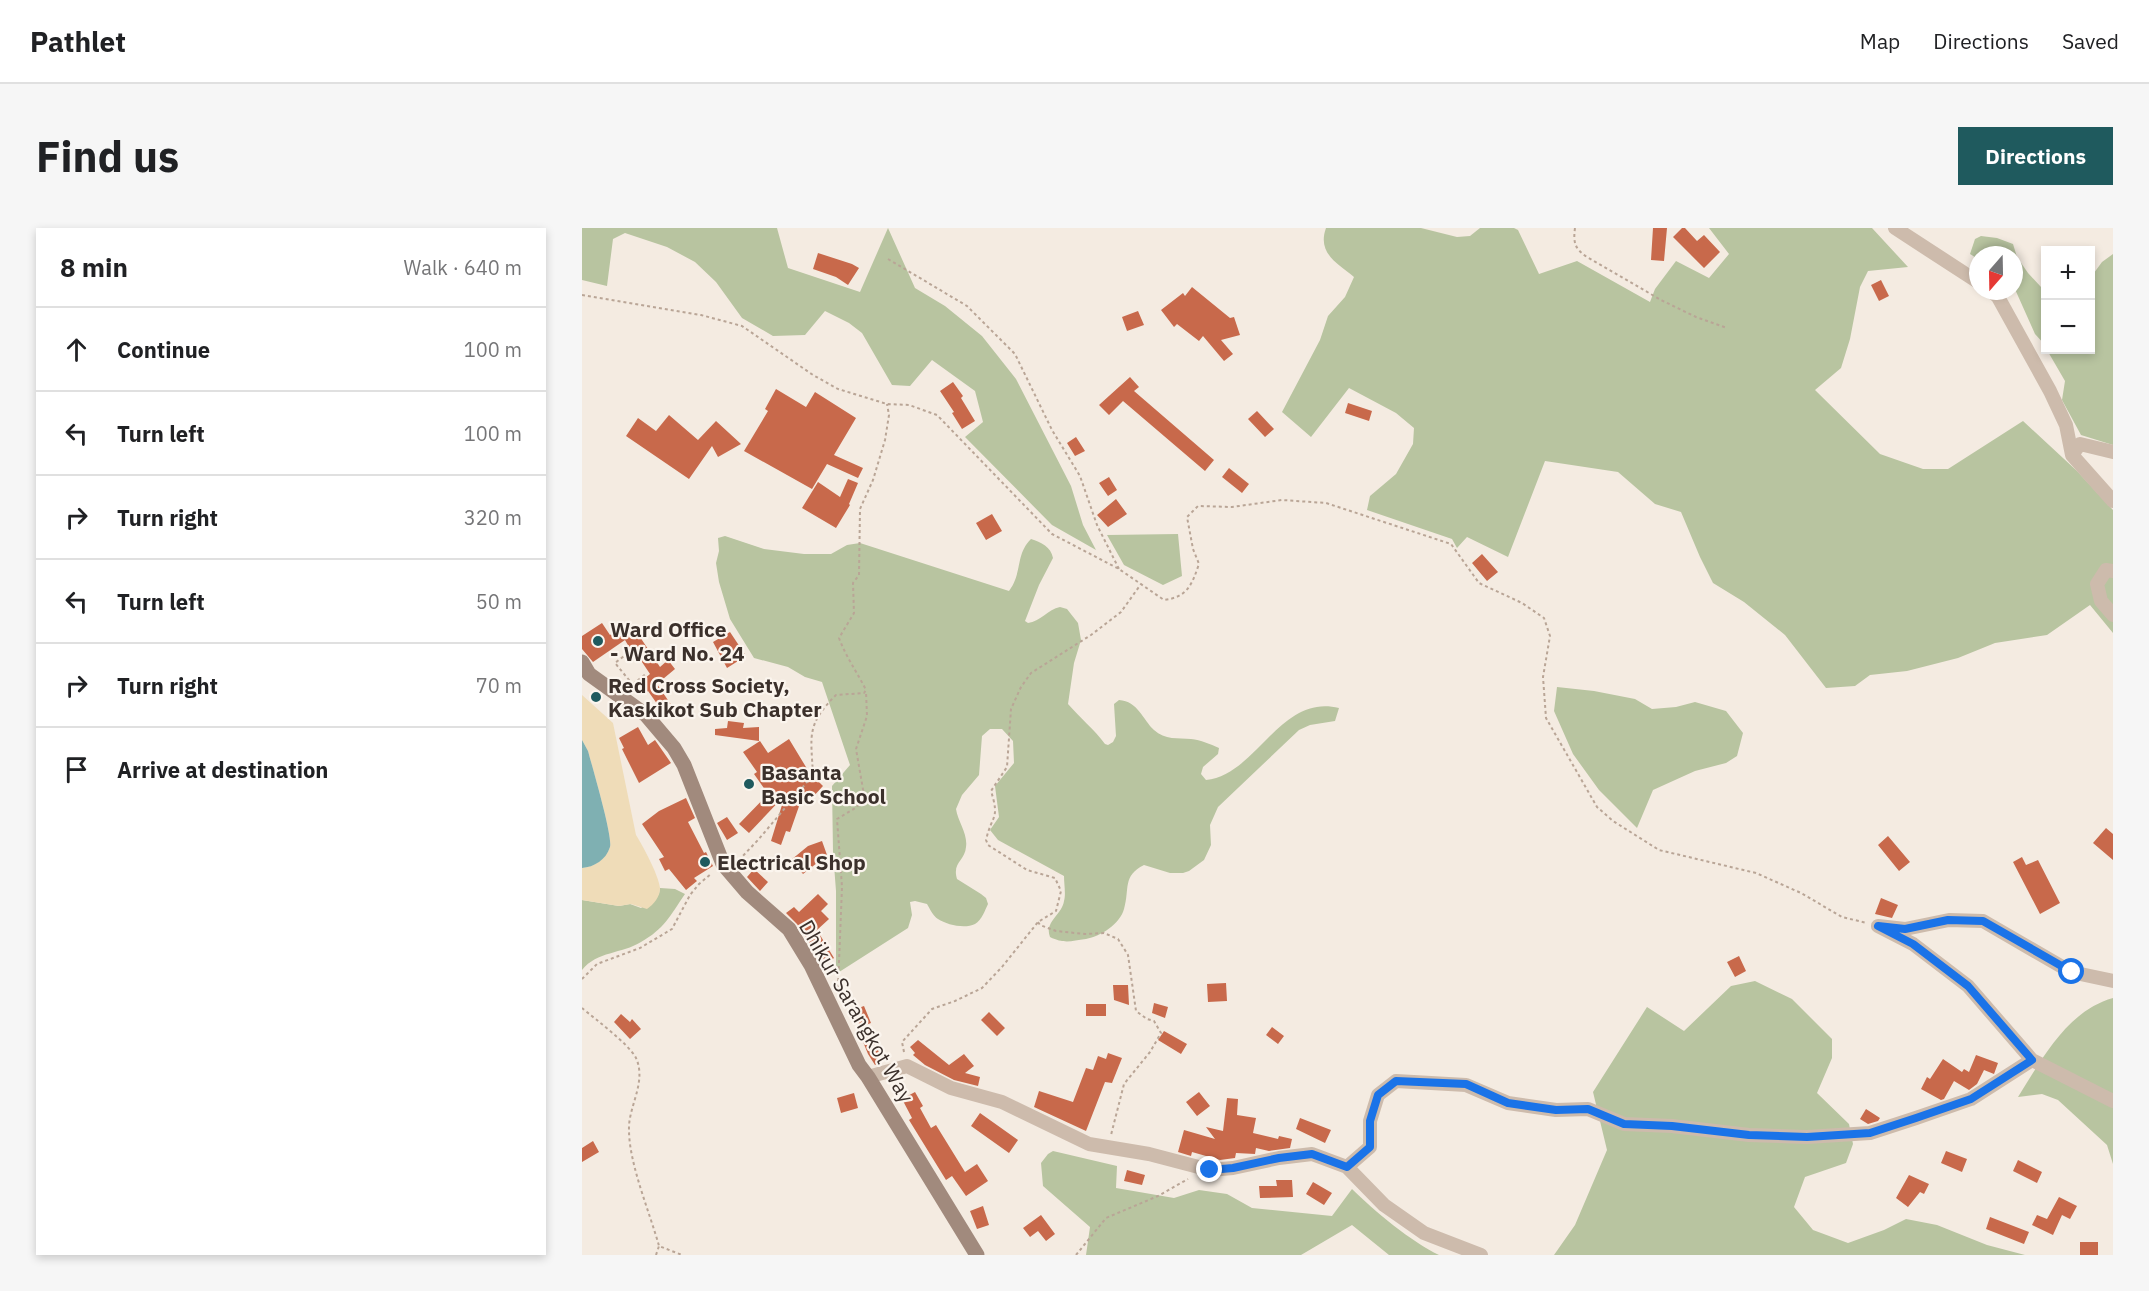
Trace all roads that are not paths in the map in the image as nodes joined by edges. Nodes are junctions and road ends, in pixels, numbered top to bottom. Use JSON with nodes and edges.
{"nodes":[{"id":1,"x":1895,"y":228,"type":"edge"},
{"id":2,"x":1969,"y":276,"type":"edge"},
{"id":3,"x":2000,"y":300,"type":"edge"},
{"id":4,"x":2113,"y":452,"type":"edge"},
{"id":5,"x":2072,"y":455,"type":"junction"},
{"id":6,"x":2113,"y":501,"type":"edge"},
{"id":7,"x":2113,"y":571,"type":"edge"},
{"id":8,"x":2113,"y":615,"type":"edge"},
{"id":9,"x":582,"y":662,"type":"edge"},
{"id":10,"x":2113,"y":981,"type":"edge"},
{"id":11,"x":2032,"y":1060,"type":"junction"},
{"id":12,"x":868,"y":1077,"type":"junction"},
{"id":13,"x":2113,"y":1101,"type":"edge"},
{"id":14,"x":1347,"y":1167,"type":"junction"},
{"id":15,"x":977,"y":1255,"type":"edge"},
{"id":16,"x":1481,"y":1255,"type":"edge"}],
"edges":[{"from":1,"to":2,"type":"street"},
{"from":3,"to":5,"type":"street"},
{"from":4,"to":5,"type":"street"},
{"from":5,"to":6,"type":"street"},
{"from":7,"to":8,"type":"street"},
{"from":9,"to":12,"type":"street","name":"Dhikur Sarangkot Way"},
{"from":10,"to":11,"type":"street"},
{"from":11,"to":13,"type":"street"},
{"from":11,"to":14,"type":"street"},
{"from":12,"to":14,"type":"street"},
{"from":12,"to":15,"type":"street","name":"Dhikur Sarangkot Way"},
{"from":14,"to":16,"type":"street"}]}
